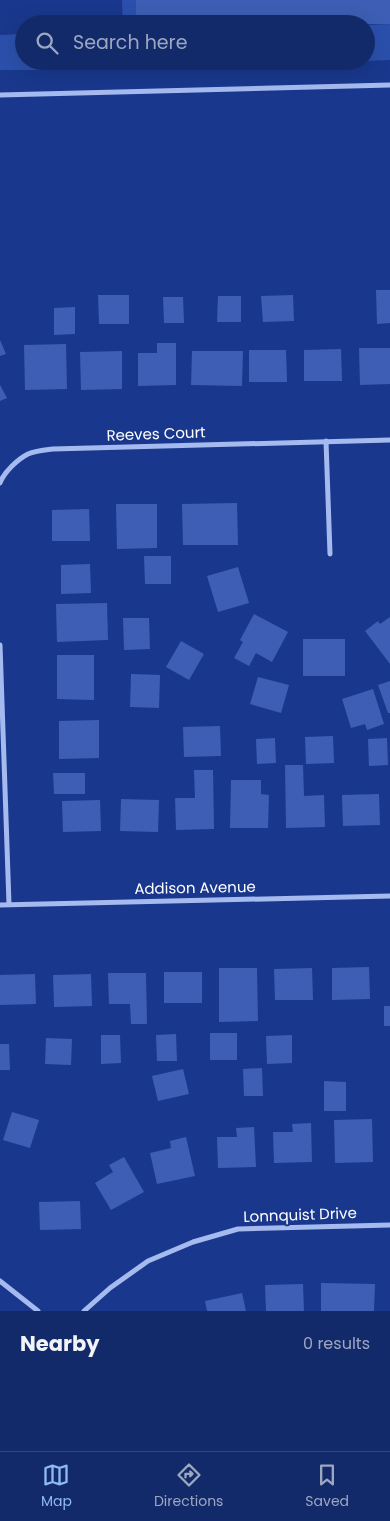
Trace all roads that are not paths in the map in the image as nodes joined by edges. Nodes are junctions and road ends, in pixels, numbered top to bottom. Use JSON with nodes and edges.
{"nodes":[{"id":1,"x":390,"y":85,"type":"edge"},
{"id":2,"x":0,"y":95,"type":"edge"},
{"id":3,"x":390,"y":440,"type":"edge"},
{"id":4,"x":326,"y":442,"type":"junction"},
{"id":5,"x":0,"y":483,"type":"edge"},
{"id":6,"x":330,"y":554,"type":"dead end"},
{"id":7,"x":0,"y":645,"type":"edge"},
{"id":8,"x":390,"y":896,"type":"edge"},
{"id":9,"x":8,"y":904,"type":"junction"},
{"id":10,"x":0,"y":905,"type":"edge"},
{"id":11,"x":390,"y":1225,"type":"edge"},
{"id":12,"x":0,"y":1281,"type":"edge"},
{"id":13,"x":38,"y":1311,"type":"edge"},
{"id":14,"x":84,"y":1311,"type":"edge"}],
"edges":[{"from":1,"to":2,"type":"street"},
{"from":3,"to":4,"type":"street","name":"Reeves Court"},
{"from":4,"to":5,"type":"street","name":"Reeves Court"},
{"from":4,"to":6,"type":"street"},
{"from":7,"to":9,"type":"street"},
{"from":8,"to":9,"type":"street","name":"Addison Avenue"},
{"from":9,"to":10,"type":"street","name":"Addison Avenue"},
{"from":11,"to":14,"type":"street","name":"Lonnquist Drive"},
{"from":12,"to":13,"type":"street"}]}
